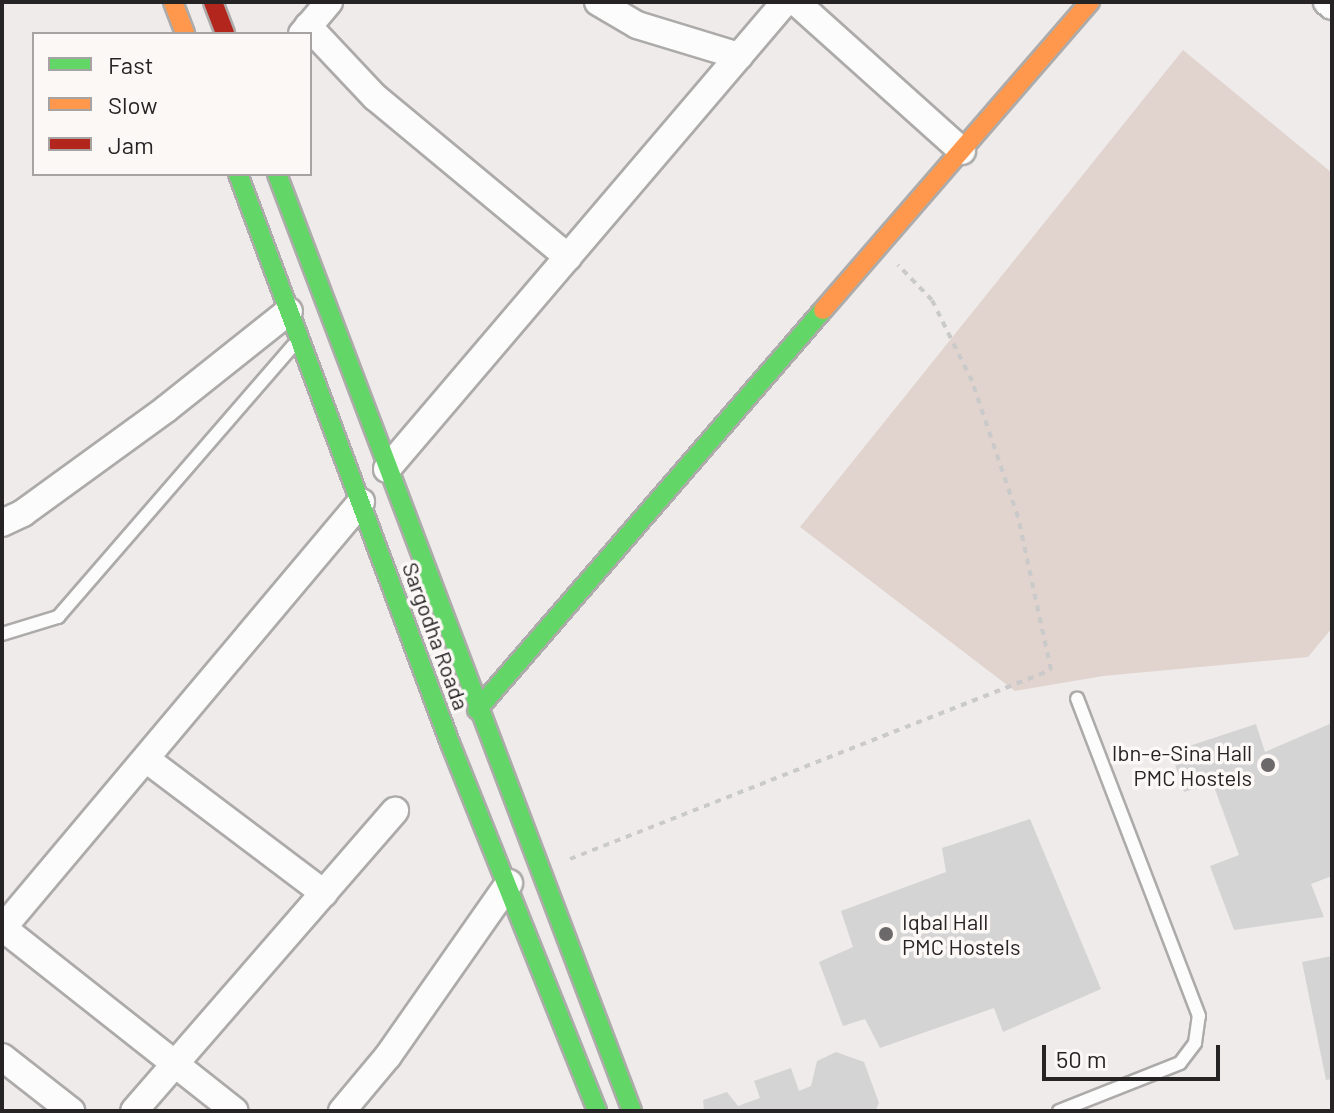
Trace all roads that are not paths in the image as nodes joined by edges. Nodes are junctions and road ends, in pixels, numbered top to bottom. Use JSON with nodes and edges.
{"nodes":[{"id":1,"x":173,"y":2,"type":"edge"},
{"id":2,"x":213,"y":2,"type":"edge"},
{"id":3,"x":329,"y":2,"type":"edge"},
{"id":4,"x":598,"y":2,"type":"edge"},
{"id":5,"x":785,"y":2,"type":"edge"},
{"id":6,"x":796,"y":2,"type":"edge"},
{"id":7,"x":1090,"y":2,"type":"edge"},
{"id":8,"x":1327,"y":2,"type":"edge"},
{"id":9,"x":1332,"y":6,"type":"edge"},
{"id":10,"x":305,"y":30,"type":"edge"},
{"id":11,"x":184,"y":32,"type":"edge"},
{"id":12,"x":224,"y":32,"type":"edge"},
{"id":13,"x":312,"y":37,"type":"edge"},
{"id":14,"x":739,"y":56,"type":"junction"},
{"id":15,"x":962,"y":151,"type":"junction"},
{"id":16,"x":239,"y":176,"type":"edge"},
{"id":17,"x":278,"y":176,"type":"edge"},
{"id":18,"x":568,"y":257,"type":"junction"},
{"id":19,"x":289,"y":311,"type":"junction"},
{"id":20,"x":299,"y":339,"type":"junction"},
{"id":21,"x":387,"y":469,"type":"junction"},
{"id":22,"x":361,"y":502,"type":"junction"},
{"id":23,"x":2,"y":523,"type":"edge"},
{"id":24,"x":2,"y":634,"type":"edge"},
{"id":25,"x":1077,"y":699,"type":"dead end"},
{"id":26,"x":477,"y":710,"type":"junction"},
{"id":27,"x":146,"y":759,"type":"junction"},
{"id":28,"x":395,"y":811,"type":"dead end"},
{"id":29,"x":509,"y":883,"type":"junction"},
{"id":30,"x":324,"y":893,"type":"junction"},
{"id":31,"x":3,"y":928,"type":"edge"},
{"id":32,"x":2,"y":1057,"type":"edge"},
{"id":33,"x":176,"y":1063,"type":"junction"},
{"id":34,"x":71,"y":1111,"type":"edge"},
{"id":35,"x":134,"y":1111,"type":"edge"},
{"id":36,"x":235,"y":1111,"type":"edge"},
{"id":37,"x":342,"y":1111,"type":"edge"},
{"id":38,"x":597,"y":1111,"type":"edge"},
{"id":39,"x":632,"y":1111,"type":"edge"},
{"id":40,"x":1059,"y":1111,"type":"edge"}],
"edges":[{"from":1,"to":11,"type":"main road"},
{"from":2,"to":12,"type":"main road"},
{"from":3,"to":10,"type":"street"},
{"from":4,"to":14,"type":"street"},
{"from":5,"to":14,"type":"street"},
{"from":6,"to":15,"type":"street"},
{"from":7,"to":15,"type":"main road"},
{"from":8,"to":9,"type":"street"},
{"from":13,"to":18,"type":"street"},
{"from":14,"to":18,"type":"street"},
{"from":15,"to":26,"type":"main road"},
{"from":16,"to":19,"type":"main road","name":"Sargodha Roada"},
{"from":17,"to":21,"type":"main road","name":"Sargodha Roada"},
{"from":18,"to":21,"type":"street"},
{"from":19,"to":20,"type":"main road","name":"Sargodha Roada"},
{"from":19,"to":23,"type":"street"},
{"from":20,"to":22,"type":"main road","name":"Sargodha Roada"},
{"from":20,"to":24,"type":"lane"},
{"from":21,"to":26,"type":"main road","name":"Sargodha Roada"},
{"from":22,"to":27,"type":"street"},
{"from":22,"to":29,"type":"main road","name":"Sargodha Roada"},
{"from":25,"to":40,"type":"lane"},
{"from":26,"to":39,"type":"main road","name":"Sargodha Roada"},
{"from":27,"to":30,"type":"street"},
{"from":27,"to":31,"type":"street"},
{"from":28,"to":30,"type":"street"},
{"from":29,"to":37,"type":"street"},
{"from":29,"to":38,"type":"main road","name":"Sargodha Roada"},
{"from":30,"to":33,"type":"street"},
{"from":31,"to":33,"type":"street"},
{"from":32,"to":34,"type":"street"},
{"from":33,"to":35,"type":"street"},
{"from":33,"to":36,"type":"street"}]}
